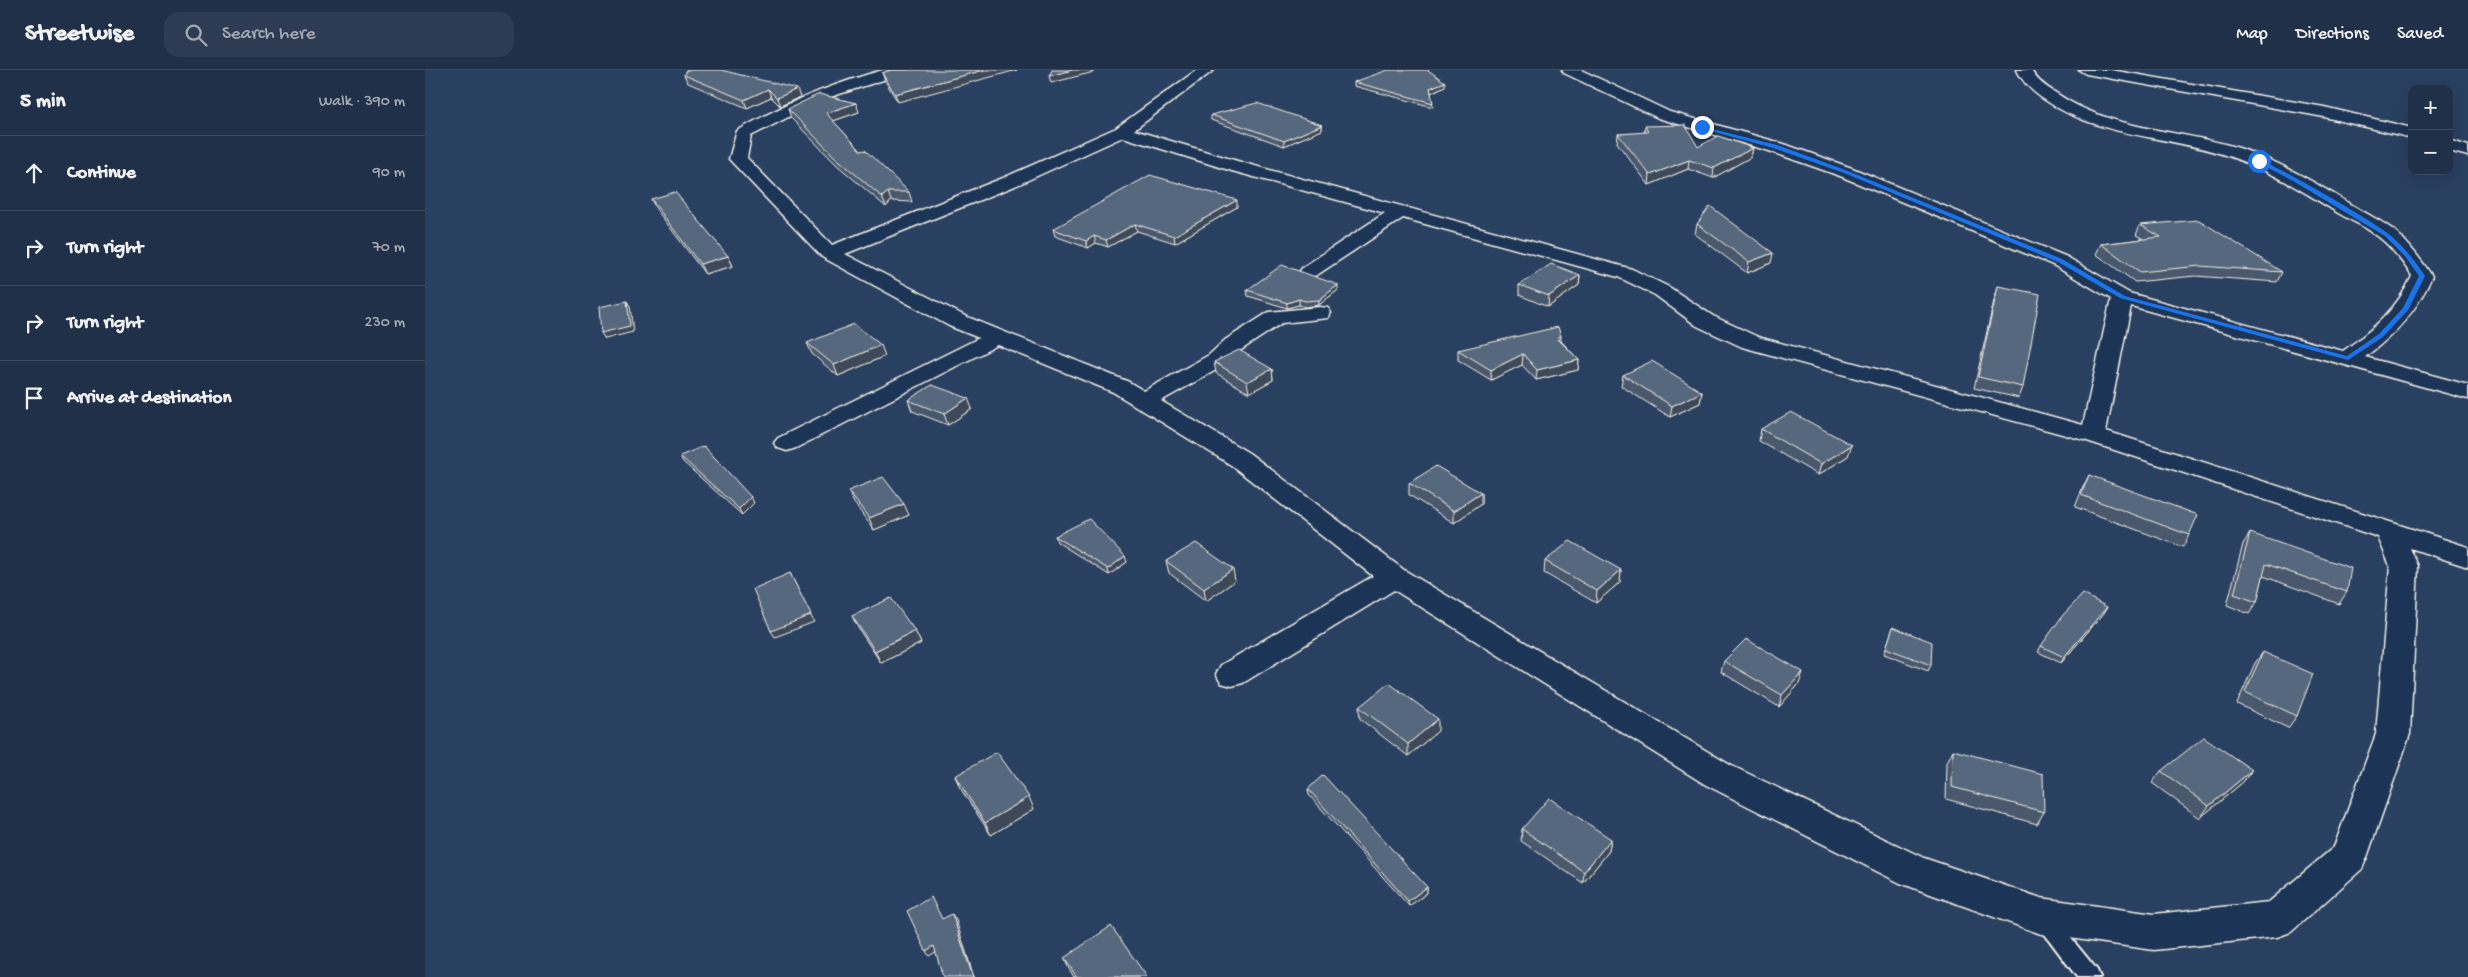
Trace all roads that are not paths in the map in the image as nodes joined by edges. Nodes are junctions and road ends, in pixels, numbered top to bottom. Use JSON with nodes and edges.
{"nodes":[{"id":1,"x":900,"y":70,"type":"edge"},
{"id":2,"x":1207,"y":70,"type":"edge"},
{"id":3,"x":1569,"y":70,"type":"edge"},
{"id":4,"x":2024,"y":70,"type":"edge"},
{"id":5,"x":2086,"y":70,"type":"edge"},
{"id":6,"x":1122,"y":131,"type":"junction"},
{"id":7,"x":2408,"y":132,"type":"edge"},
{"id":8,"x":2453,"y":146,"type":"edge"},
{"id":9,"x":2468,"y":151,"type":"edge"},
{"id":10,"x":1401,"y":211,"type":"junction"},
{"id":11,"x":829,"y":253,"type":"junction"},
{"id":12,"x":1310,"y":271,"type":"dead end"},
{"id":13,"x":2122,"y":297,"type":"junction"},
{"id":14,"x":1319,"y":313,"type":"dead end"},
{"id":15,"x":995,"y":338,"type":"junction"},
{"id":16,"x":2348,"y":358,"type":"junction"},
{"id":17,"x":2468,"y":392,"type":"edge"},
{"id":18,"x":1143,"y":400,"type":"junction"},
{"id":19,"x":2093,"y":435,"type":"junction"},
{"id":20,"x":787,"y":443,"type":"dead end"},
{"id":21,"x":2389,"y":531,"type":"junction"},
{"id":22,"x":2468,"y":557,"type":"edge"},
{"id":23,"x":1394,"y":577,"type":"junction"},
{"id":24,"x":1232,"y":674,"type":"dead end"},
{"id":25,"x":2041,"y":916,"type":"junction"},
{"id":26,"x":2090,"y":977,"type":"edge"}],
"edges":[{"from":1,"to":11,"type":"street"},
{"from":2,"to":6,"type":"street"},
{"from":3,"to":13,"type":"street"},
{"from":4,"to":16,"type":"street"},
{"from":5,"to":7,"type":"street"},
{"from":6,"to":10,"type":"street"},
{"from":6,"to":11,"type":"street"},
{"from":8,"to":9,"type":"street"},
{"from":10,"to":12,"type":"street"},
{"from":10,"to":19,"type":"street"},
{"from":11,"to":15,"type":"street"},
{"from":13,"to":16,"type":"street"},
{"from":13,"to":19,"type":"street"},
{"from":14,"to":18,"type":"street"},
{"from":15,"to":18,"type":"street"},
{"from":15,"to":20,"type":"street"},
{"from":16,"to":17,"type":"street"},
{"from":18,"to":23,"type":"street"},
{"from":19,"to":21,"type":"street"},
{"from":21,"to":22,"type":"street"},
{"from":21,"to":25,"type":"street"},
{"from":23,"to":24,"type":"street"},
{"from":23,"to":25,"type":"street"},
{"from":25,"to":26,"type":"lane"}]}
